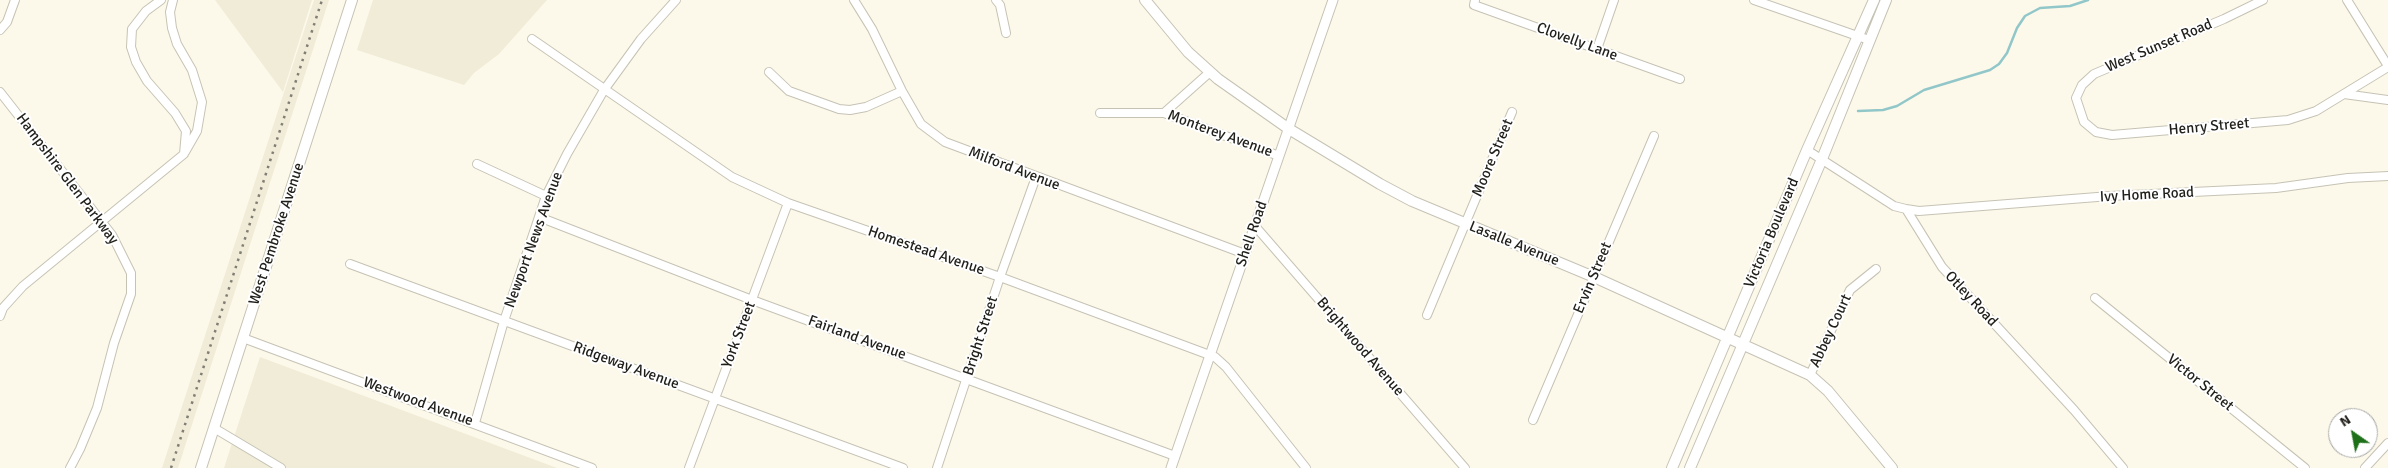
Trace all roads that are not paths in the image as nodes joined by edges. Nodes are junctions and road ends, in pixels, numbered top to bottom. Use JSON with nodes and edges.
{"nodes":[{"id":1,"x":15,"y":0,"type":"edge"},
{"id":2,"x":162,"y":0,"type":"edge"},
{"id":3,"x":173,"y":0,"type":"edge"},
{"id":4,"x":352,"y":0,"type":"edge"},
{"id":5,"x":676,"y":0,"type":"edge"},
{"id":6,"x":854,"y":0,"type":"edge"},
{"id":7,"x":996,"y":0,"type":"edge"},
{"id":8,"x":1145,"y":0,"type":"edge"},
{"id":9,"x":1333,"y":0,"type":"edge"},
{"id":10,"x":1614,"y":0,"type":"edge"},
{"id":11,"x":1754,"y":0,"type":"edge"},
{"id":12,"x":1874,"y":0,"type":"edge"},
{"id":13,"x":1886,"y":0,"type":"edge"},
{"id":14,"x":2263,"y":0,"type":"edge"},
{"id":15,"x":2347,"y":0,"type":"edge"},
{"id":16,"x":1474,"y":3,"type":"edge"},
{"id":17,"x":0,"y":30,"type":"edge"},
{"id":18,"x":1006,"y":34,"type":"dead end"},
{"id":19,"x":1859,"y":36,"type":"junction"},
{"id":20,"x":532,"y":39,"type":"dead end"},
{"id":21,"x":1869,"y":40,"type":"junction"},
{"id":22,"x":1597,"y":49,"type":"junction"},
{"id":23,"x":2388,"y":67,"type":"edge"},
{"id":24,"x":768,"y":72,"type":"dead end"},
{"id":25,"x":1210,"y":72,"type":"junction"},
{"id":26,"x":1680,"y":79,"type":"dead end"},
{"id":27,"x":604,"y":90,"type":"junction"},
{"id":28,"x":902,"y":91,"type":"junction"},
{"id":29,"x":0,"y":92,"type":"edge"},
{"id":30,"x":2344,"y":94,"type":"junction"},
{"id":31,"x":2388,"y":100,"type":"edge"},
{"id":32,"x":2078,"y":110,"type":"joint"},
{"id":33,"x":1512,"y":112,"type":"dead end"},
{"id":34,"x":1100,"y":113,"type":"dead end"},
{"id":35,"x":1164,"y":113,"type":"junction"},
{"id":36,"x":1289,"y":129,"type":"junction"},
{"id":37,"x":1654,"y":136,"type":"dead end"},
{"id":38,"x":1807,"y":150,"type":"junction"},
{"id":39,"x":184,"y":154,"type":"junction"},
{"id":40,"x":1279,"y":156,"type":"junction"},
{"id":41,"x":1822,"y":159,"type":"junction"},
{"id":42,"x":477,"y":164,"type":"dead end"},
{"id":43,"x":2388,"y":176,"type":"edge"},
{"id":44,"x":1036,"y":177,"type":"junction"},
{"id":45,"x":546,"y":196,"type":"junction"},
{"id":46,"x":788,"y":203,"type":"junction"},
{"id":47,"x":1906,"y":210,"type":"junction"},
{"id":48,"x":540,"y":217,"type":"junction"},
{"id":49,"x":102,"y":222,"type":"junction"},
{"id":50,"x":1465,"y":224,"type":"junction"},
{"id":51,"x":1255,"y":226,"type":"junction"},
{"id":52,"x":1245,"y":254,"type":"junction"},
{"id":53,"x":350,"y":264,"type":"dead end"},
{"id":54,"x":1876,"y":269,"type":"dead end"},
{"id":55,"x":1000,"y":277,"type":"junction"},
{"id":56,"x":1594,"y":277,"type":"junction"},
{"id":57,"x":2095,"y":298,"type":"dead end"},
{"id":58,"x":752,"y":300,"type":"junction"},
{"id":59,"x":2,"y":307,"type":"edge"},
{"id":60,"x":1426,"y":315,"type":"dead end"},
{"id":61,"x":0,"y":316,"type":"edge"},
{"id":62,"x":504,"y":321,"type":"junction"},
{"id":63,"x":1728,"y":337,"type":"junction"},
{"id":64,"x":244,"y":338,"type":"junction"},
{"id":65,"x":1742,"y":344,"type":"junction"},
{"id":66,"x":1210,"y":354,"type":"junction"},
{"id":67,"x":1810,"y":375,"type":"junction"},
{"id":68,"x":967,"y":378,"type":"junction"},
{"id":69,"x":715,"y":399,"type":"junction"},
{"id":70,"x":1533,"y":420,"type":"dead end"},
{"id":71,"x":475,"y":423,"type":"junction"},
{"id":72,"x":214,"y":428,"type":"junction"},
{"id":73,"x":2388,"y":443,"type":"edge"},
{"id":74,"x":1175,"y":456,"type":"junction"},
{"id":75,"x":70,"y":468,"type":"edge"},
{"id":76,"x":202,"y":468,"type":"edge"},
{"id":77,"x":281,"y":468,"type":"edge"},
{"id":78,"x":592,"y":468,"type":"edge"},
{"id":79,"x":689,"y":468,"type":"edge"},
{"id":80,"x":903,"y":468,"type":"edge"},
{"id":81,"x":937,"y":468,"type":"edge"},
{"id":82,"x":1171,"y":468,"type":"edge"},
{"id":83,"x":1306,"y":468,"type":"edge"},
{"id":84,"x":1465,"y":468,"type":"edge"},
{"id":85,"x":1672,"y":468,"type":"edge"},
{"id":86,"x":1690,"y":468,"type":"edge"},
{"id":87,"x":1892,"y":468,"type":"edge"},
{"id":88,"x":2123,"y":468,"type":"edge"},
{"id":89,"x":2305,"y":468,"type":"edge"},
{"id":90,"x":2366,"y":468,"type":"edge"}],
"edges":[{"from":1,"to":17,"type":"street"},
{"from":2,"to":39,"type":"street"},
{"from":3,"to":39,"type":"street"},
{"from":4,"to":64,"type":"main road","name":"West Pembroke Avenue"},
{"from":5,"to":27,"type":"street","name":"Newport News Avenue"},
{"from":6,"to":28,"type":"street","name":"Milford Avenue"},
{"from":7,"to":18,"type":"street"},
{"from":8,"to":25,"type":"main road","name":"Lasalle Avenue"},
{"from":9,"to":36,"type":"street","name":"Shell Road"},
{"from":10,"to":22,"type":"street"},
{"from":11,"to":19,"type":"street"},
{"from":12,"to":19,"type":"main road","name":"Victoria Boulevard"},
{"from":13,"to":21,"type":"main road","name":"Victoria Boulevard"},
{"from":14,"to":32,"type":"street","name":"West Sunset Road"},
{"from":15,"to":23,"type":"street"},
{"from":16,"to":22,"type":"street","name":"Clovelly Lane"},
{"from":19,"to":21,"type":"street"},
{"from":19,"to":38,"type":"main road","name":"Victoria Boulevard"},
{"from":20,"to":27,"type":"street","name":"Homestead Avenue"},
{"from":21,"to":41,"type":"main road","name":"Victoria Boulevard"},
{"from":22,"to":26,"type":"street","name":"Clovelly Lane"},
{"from":23,"to":30,"type":"street","name":"Henry Street"},
{"from":24,"to":28,"type":"street"},
{"from":25,"to":35,"type":"street"},
{"from":25,"to":36,"type":"main road","name":"Lasalle Avenue"},
{"from":27,"to":45,"type":"street","name":"Newport News Avenue"},
{"from":27,"to":46,"type":"street","name":"Homestead Avenue"},
{"from":28,"to":44,"type":"street","name":"Milford Avenue"},
{"from":29,"to":49,"type":"street","name":"Hampshire Glen Parkway"},
{"from":30,"to":31,"type":"street"},
{"from":30,"to":32,"type":"street","name":"Henry Street"},
{"from":33,"to":50,"type":"street","name":"Moore Street"},
{"from":34,"to":35,"type":"street","name":"Monterey Avenue"},
{"from":35,"to":40,"type":"street","name":"Monterey Avenue"},
{"from":36,"to":40,"type":"street","name":"Shell Road"},
{"from":36,"to":50,"type":"main road","name":"Lasalle Avenue"},
{"from":37,"to":56,"type":"street","name":"Ervin Street"},
{"from":38,"to":41,"type":"street"},
{"from":38,"to":63,"type":"main road","name":"Victoria Boulevard"},
{"from":39,"to":49,"type":"street"},
{"from":40,"to":51,"type":"street","name":"Shell Road"},
{"from":41,"to":47,"type":"street"},
{"from":41,"to":65,"type":"main road","name":"Victoria Boulevard"},
{"from":42,"to":45,"type":"street"},
{"from":43,"to":47,"type":"street","name":"Ivy Home Road"},
{"from":44,"to":52,"type":"street","name":"Milford Avenue"},
{"from":44,"to":55,"type":"street","name":"Bright Street"},
{"from":45,"to":48,"type":"street","name":"Newport News Avenue"},
{"from":46,"to":55,"type":"street","name":"Homestead Avenue"},
{"from":46,"to":58,"type":"street","name":"York Street"},
{"from":47,"to":88,"type":"street","name":"Otley Road"},
{"from":48,"to":58,"type":"street","name":"Fairland Avenue"},
{"from":48,"to":62,"type":"street","name":"Newport News Avenue"},
{"from":49,"to":59,"type":"street"},
{"from":49,"to":75,"type":"street","name":"Hampshire Glen Parkway"},
{"from":50,"to":56,"type":"main road","name":"Lasalle Avenue"},
{"from":50,"to":60,"type":"street","name":"Moore Street"},
{"from":51,"to":52,"type":"street","name":"Shell Road"},
{"from":51,"to":84,"type":"street","name":"Brightwood Avenue"},
{"from":52,"to":66,"type":"street","name":"Shell Road"},
{"from":53,"to":62,"type":"street","name":"Ridgeway Avenue"},
{"from":54,"to":67,"type":"street","name":"Abbey Court"},
{"from":55,"to":66,"type":"street","name":"Homestead Avenue"},
{"from":55,"to":68,"type":"street","name":"Bright Street"},
{"from":56,"to":63,"type":"main road","name":"Lasalle Avenue"},
{"from":56,"to":70,"type":"street","name":"Ervin Street"},
{"from":57,"to":89,"type":"street","name":"Victor Street"},
{"from":58,"to":68,"type":"street","name":"Fairland Avenue"},
{"from":58,"to":69,"type":"street","name":"York Street"},
{"from":59,"to":61,"type":"street"},
{"from":62,"to":69,"type":"street","name":"Ridgeway Avenue"},
{"from":62,"to":71,"type":"street","name":"Newport News Avenue"},
{"from":63,"to":65,"type":"main road","name":"Lasalle Avenue"},
{"from":63,"to":85,"type":"main road","name":"Victoria Boulevard"},
{"from":64,"to":71,"type":"street","name":"Westwood Avenue"},
{"from":64,"to":72,"type":"main road","name":"West Pembroke Avenue"},
{"from":65,"to":67,"type":"main road","name":"Lasalle Avenue"},
{"from":65,"to":86,"type":"main road","name":"Victoria Boulevard"},
{"from":66,"to":74,"type":"street","name":"Shell Road"},
{"from":66,"to":83,"type":"street","name":"Homestead Avenue"},
{"from":67,"to":87,"type":"main road","name":"Lasalle Avenue"},
{"from":68,"to":74,"type":"street","name":"Fairland Avenue"},
{"from":68,"to":81,"type":"street","name":"Bright Street"},
{"from":69,"to":79,"type":"street","name":"York Street"},
{"from":69,"to":80,"type":"street","name":"Ridgeway Avenue"},
{"from":71,"to":78,"type":"street","name":"Westwood Avenue"},
{"from":72,"to":76,"type":"main road","name":"West Pembroke Avenue"},
{"from":72,"to":77,"type":"street"},
{"from":73,"to":90,"type":"street"},
{"from":74,"to":82,"type":"street","name":"Shell Road"}]}
